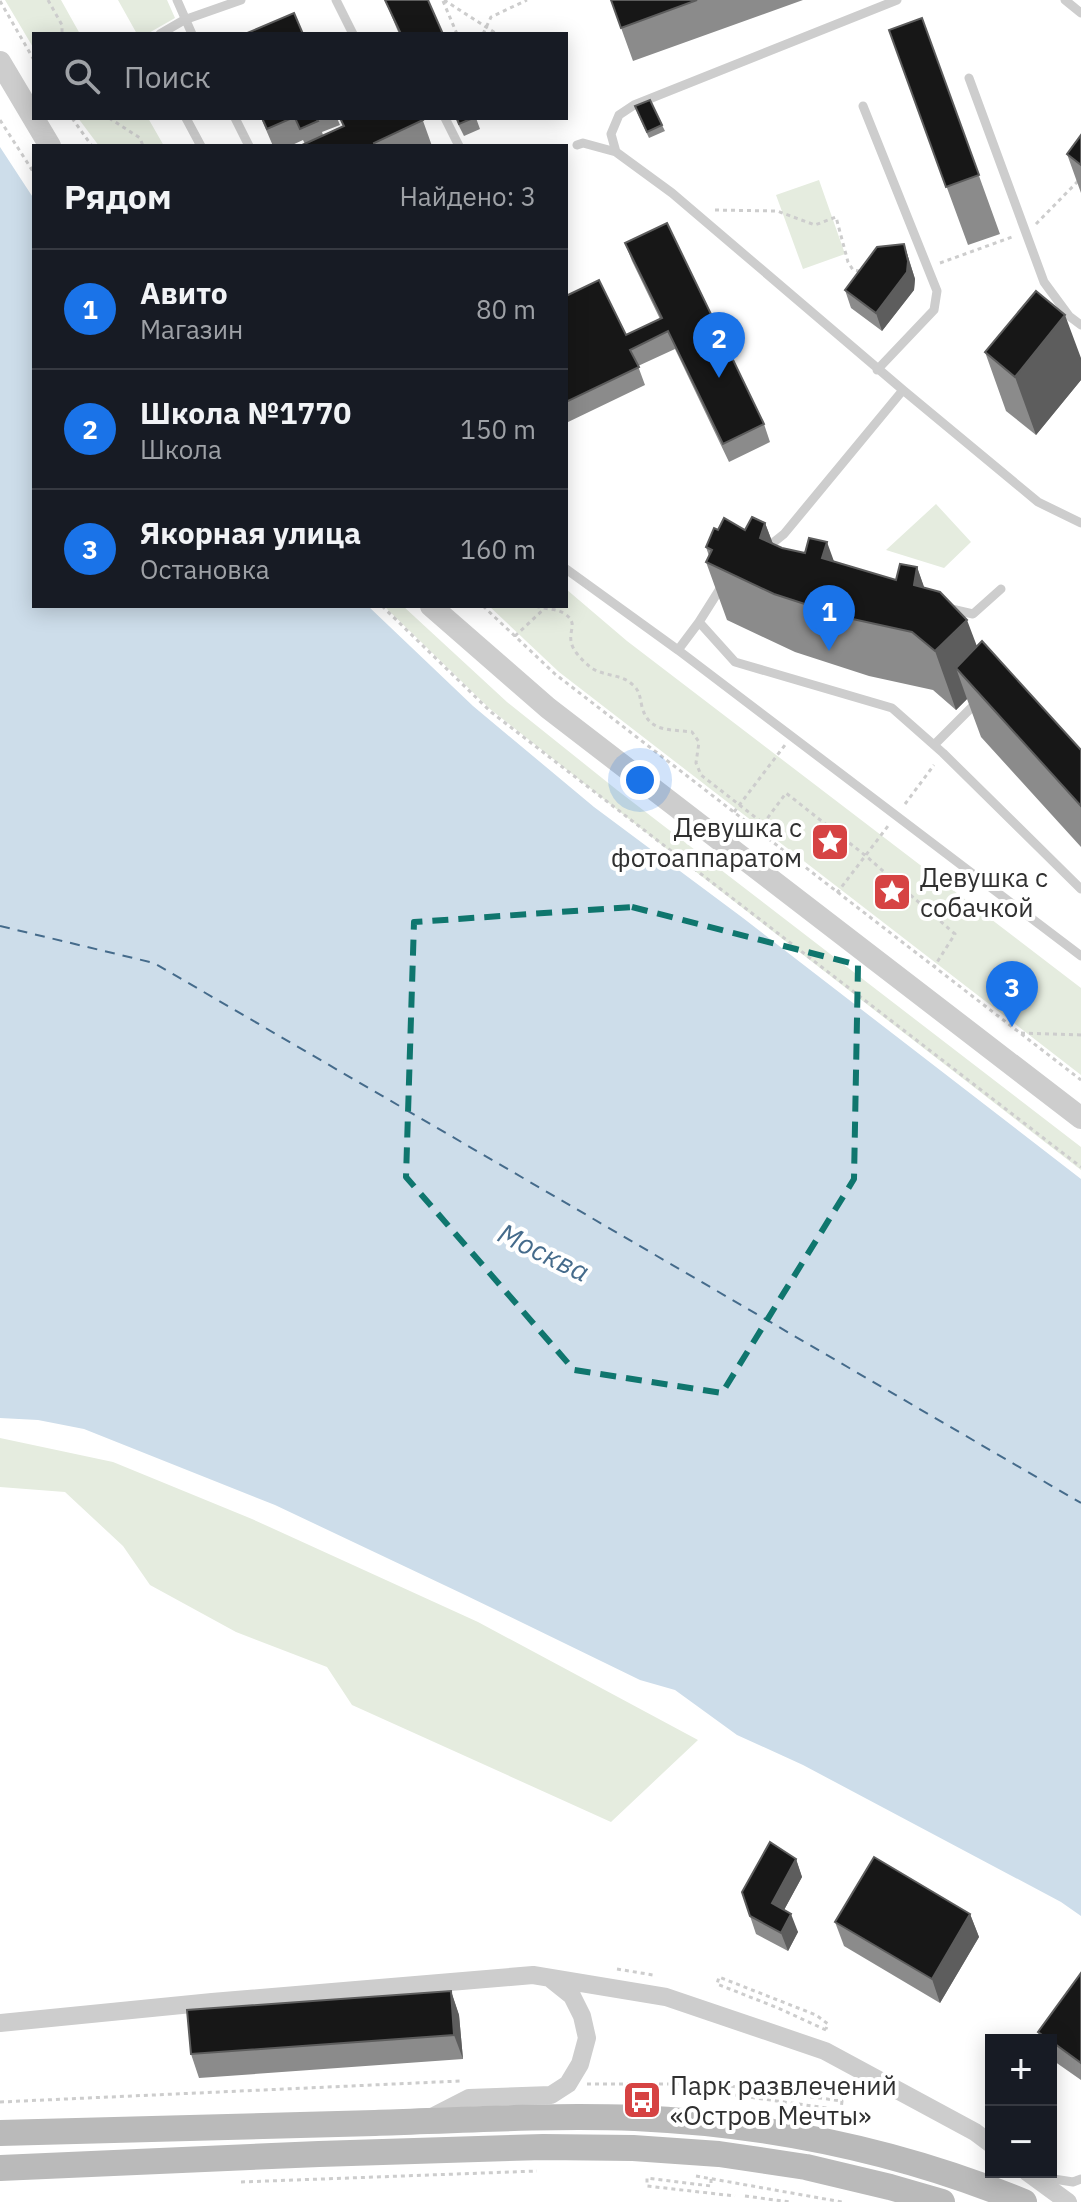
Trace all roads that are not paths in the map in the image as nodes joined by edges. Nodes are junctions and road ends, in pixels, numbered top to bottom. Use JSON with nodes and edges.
{"nodes":[{"id":1,"x":177,"y":0,"type":"edge"},
{"id":2,"x":241,"y":0,"type":"edge"},
{"id":3,"x":336,"y":0,"type":"edge"},
{"id":4,"x":897,"y":0,"type":"edge"},
{"id":5,"x":1065,"y":0,"type":"edge"},
{"id":6,"x":1081,"y":13,"type":"edge"},
{"id":7,"x":184,"y":20,"type":"junction"},
{"id":8,"x":163,"y":32,"type":"edge"},
{"id":9,"x":191,"y":32,"type":"edge"},
{"id":10,"x":352,"y":32,"type":"edge"},
{"id":11,"x":0,"y":62,"type":"edge"},
{"id":12,"x":969,"y":78,"type":"dead end"},
{"id":13,"x":863,"y":106,"type":"dead end"},
{"id":14,"x":30,"y":107,"type":"edge"},
{"id":15,"x":37,"y":120,"type":"edge"},
{"id":16,"x":187,"y":120,"type":"edge"},
{"id":17,"x":236,"y":120,"type":"edge"},
{"id":18,"x":446,"y":120,"type":"edge"},
{"id":19,"x":49,"y":144,"type":"edge"},
{"id":20,"x":200,"y":144,"type":"edge"},
{"id":21,"x":248,"y":144,"type":"edge"},
{"id":22,"x":458,"y":144,"type":"edge"},
{"id":23,"x":577,"y":145,"type":"dead end"},
{"id":24,"x":616,"y":152,"type":"junction"},
{"id":25,"x":1081,"y":325,"type":"edge"},
{"id":26,"x":877,"y":370,"type":"junction"},
{"id":27,"x":903,"y":390,"type":"junction"},
{"id":28,"x":1081,"y":523,"type":"edge"},
{"id":29,"x":774,"y":542,"type":"junction"},
{"id":30,"x":751,"y":552,"type":"edge"},
{"id":31,"x":785,"y":553,"type":"edge"},
{"id":32,"x":568,"y":570,"type":"edge"},
{"id":33,"x":732,"y":570,"type":"edge"},
{"id":34,"x":1001,"y":589,"type":"dead end"},
{"id":35,"x":942,"y":606,"type":"edge"},
{"id":36,"x":433,"y":608,"type":"edge"},
{"id":37,"x":699,"y":622,"type":"junction"},
{"id":38,"x":678,"y":650,"type":"junction"},
{"id":39,"x":979,"y":699,"type":"edge"},
{"id":40,"x":934,"y":745,"type":"junction"},
{"id":41,"x":1081,"y":889,"type":"edge"},
{"id":42,"x":1081,"y":956,"type":"edge"},
{"id":43,"x":1081,"y":1118,"type":"edge"},
{"id":44,"x":550,"y":1978,"type":"junction"},
{"id":45,"x":0,"y":2023,"type":"edge"},
{"id":46,"x":423,"y":2122,"type":"junction"},
{"id":47,"x":0,"y":2133,"type":"edge"},
{"id":48,"x":985,"y":2140,"type":"edge"},
{"id":49,"x":0,"y":2168,"type":"edge"},
{"id":50,"x":1035,"y":2178,"type":"edge"},
{"id":51,"x":1051,"y":2178,"type":"edge"},
{"id":52,"x":1081,"y":2179,"type":"edge"},
{"id":53,"x":942,"y":2202,"type":"edge"},
{"id":54,"x":1024,"y":2202,"type":"edge"},
{"id":55,"x":1068,"y":2202,"type":"edge"}],
"edges":[{"from":1,"to":7,"type":"lane"},
{"from":2,"to":7,"type":"lane"},
{"from":3,"to":10,"type":"lane"},
{"from":4,"to":24,"type":"lane"},
{"from":5,"to":6,"type":"lane"},
{"from":7,"to":8,"type":"lane"},
{"from":7,"to":9,"type":"lane"},
{"from":11,"to":14,"type":"street"},
{"from":12,"to":25,"type":"lane"},
{"from":13,"to":26,"type":"lane"},
{"from":15,"to":19,"type":"street"},
{"from":16,"to":20,"type":"lane"},
{"from":17,"to":21,"type":"lane"},
{"from":18,"to":22,"type":"lane"},
{"from":23,"to":24,"type":"lane"},
{"from":24,"to":26,"type":"lane"},
{"from":26,"to":27,"type":"lane"},
{"from":27,"to":28,"type":"lane"},
{"from":27,"to":29,"type":"lane"},
{"from":29,"to":30,"type":"lane"},
{"from":29,"to":31,"type":"lane"},
{"from":32,"to":38,"type":"lane"},
{"from":33,"to":37,"type":"lane"},
{"from":34,"to":35,"type":"lane"},
{"from":36,"to":43,"type":"street"},
{"from":37,"to":38,"type":"lane"},
{"from":37,"to":40,"type":"lane"},
{"from":38,"to":42,"type":"lane"},
{"from":39,"to":40,"type":"lane"},
{"from":40,"to":41,"type":"lane"},
{"from":44,"to":45,"type":"street"},
{"from":44,"to":46,"type":"street"},
{"from":44,"to":48,"type":"street"},
{"from":46,"to":47,"type":"main road"},
{"from":46,"to":54,"type":"main road"},
{"from":49,"to":53,"type":"main road"},
{"from":50,"to":55,"type":"street"},
{"from":51,"to":52,"type":"lane"}]}
